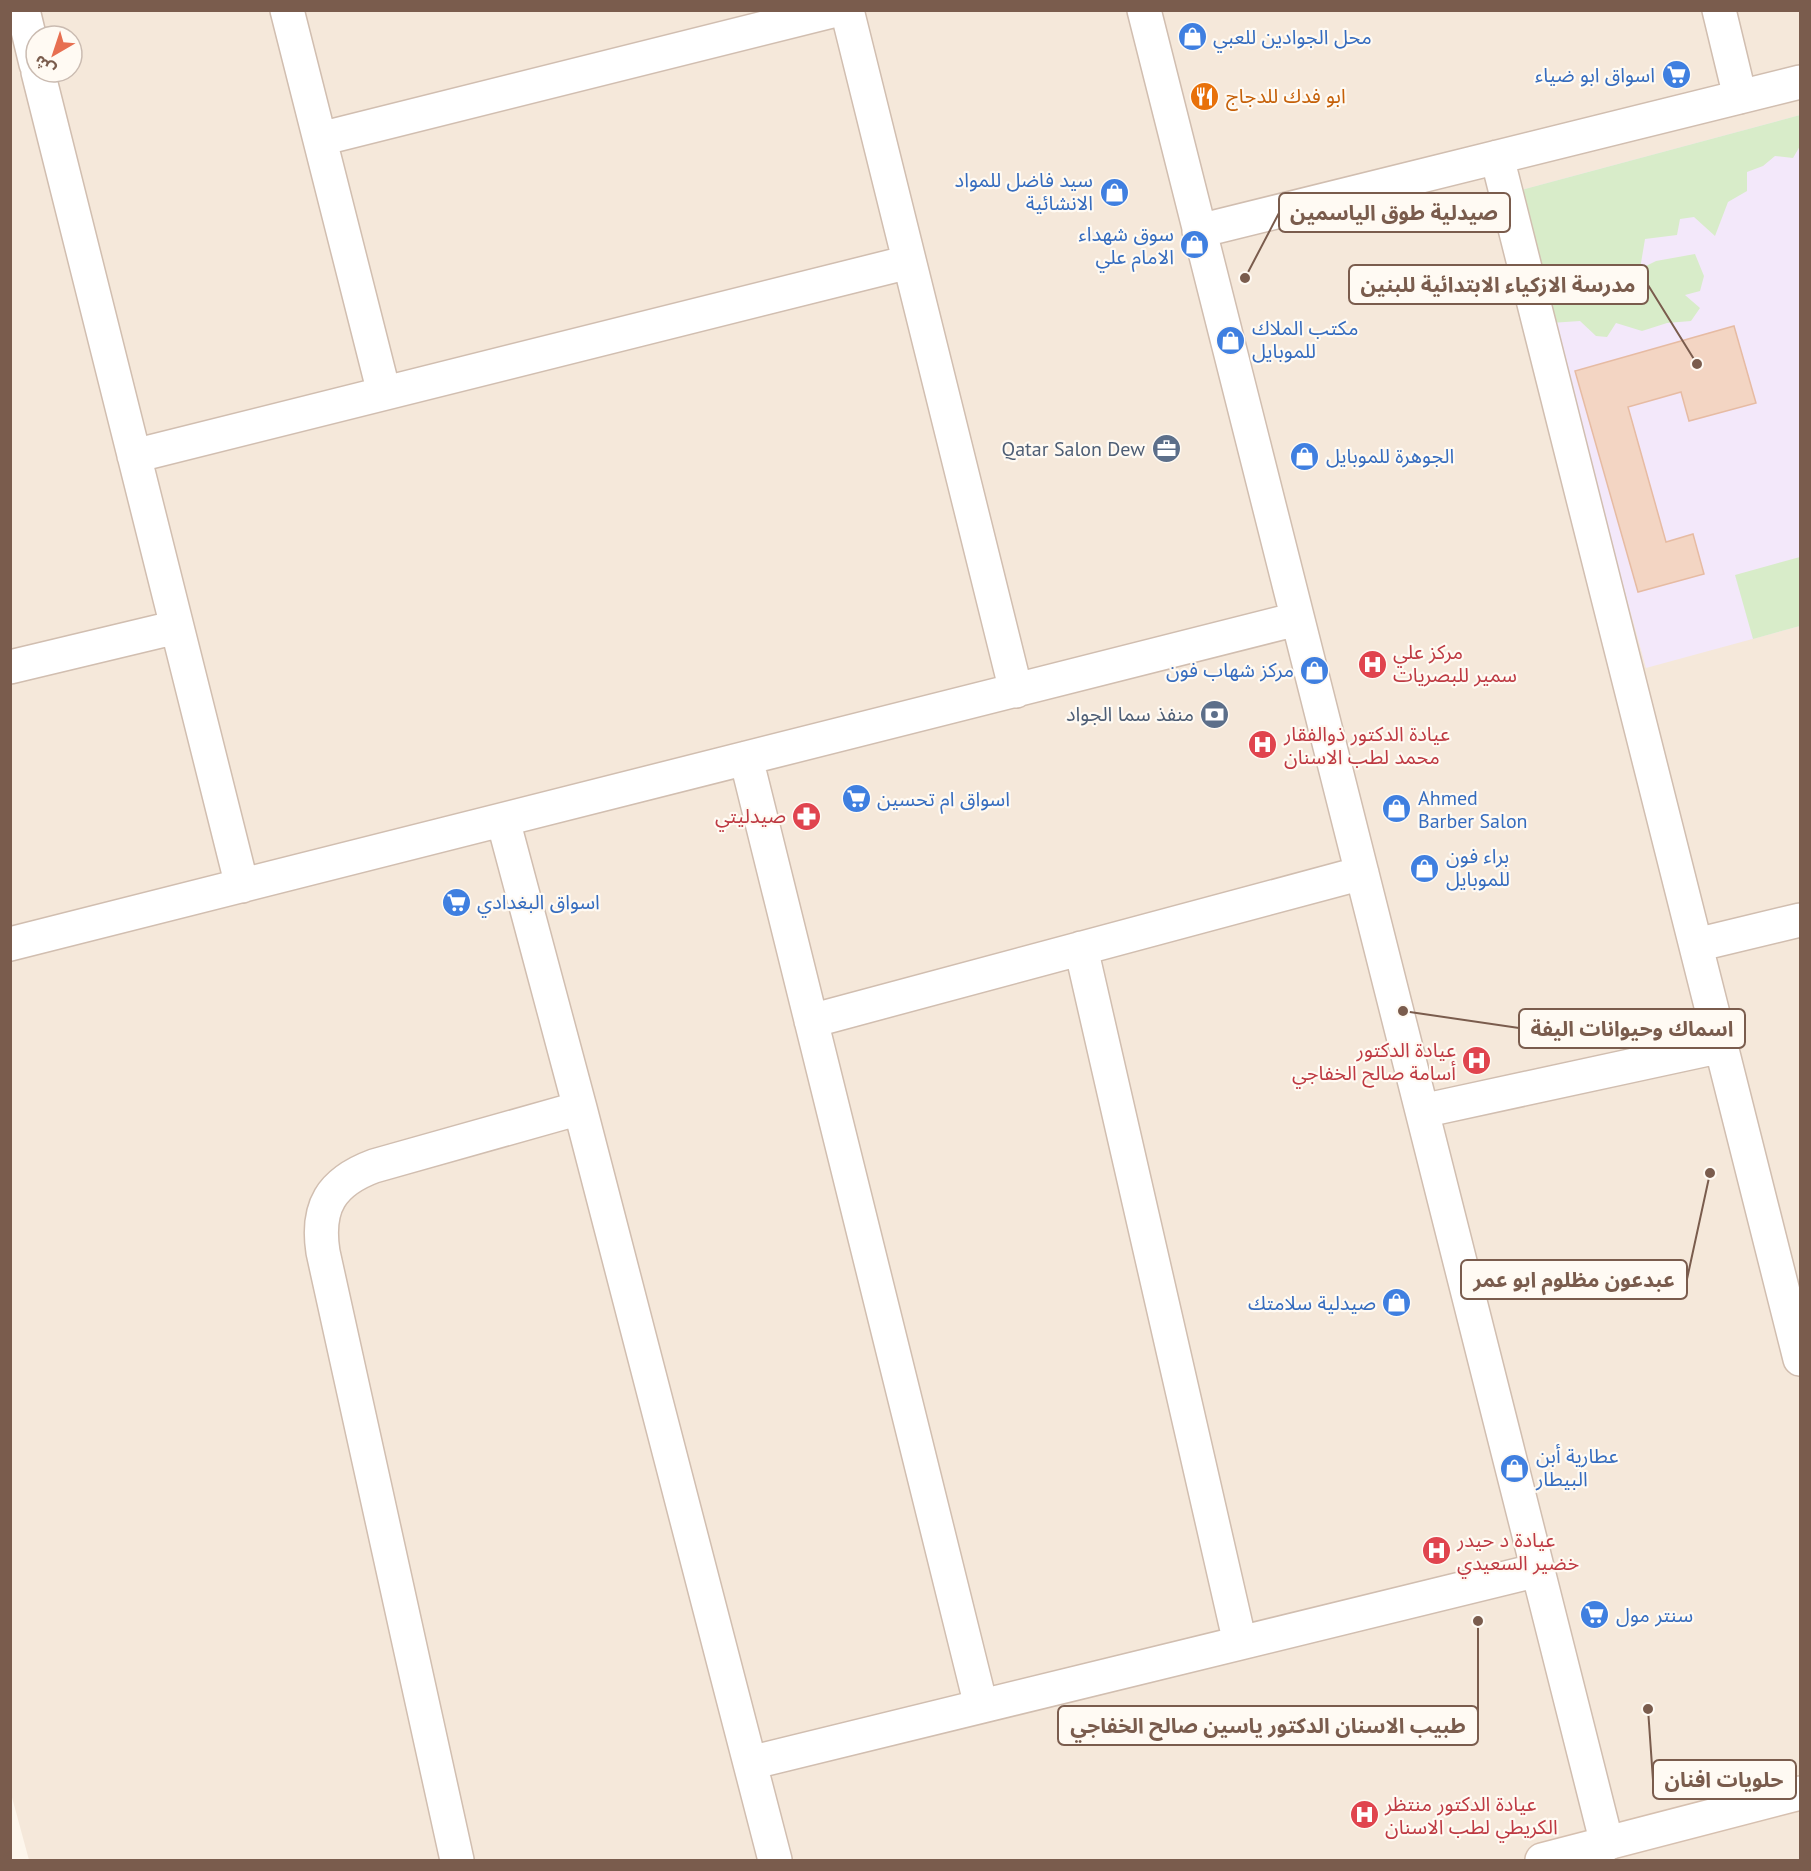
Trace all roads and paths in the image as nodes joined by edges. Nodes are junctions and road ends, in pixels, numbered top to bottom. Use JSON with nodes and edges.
{"nodes":[{"id":1,"x":286,"y":10,"type":"edge"},
{"id":2,"x":836,"y":10,"type":"edge"},
{"id":3,"x":847,"y":10,"type":"edge"},
{"id":4,"x":1144,"y":10,"type":"edge"},
{"id":5,"x":1719,"y":10,"type":"edge"},
{"id":6,"x":1800,"y":82,"type":"edge"},
{"id":7,"x":41,"y":84,"type":"edge"},
{"id":8,"x":1740,"y":97,"type":"junction"},
{"id":9,"x":320,"y":139,"type":"junction"},
{"id":10,"x":1497,"y":157,"type":"junction"},
{"id":11,"x":1199,"y":231,"type":"junction"},
{"id":12,"x":909,"y":262,"type":"junction"},
{"id":13,"x":384,"y":393,"type":"junction"},
{"id":14,"x":134,"y":456,"type":"junction"},
{"id":15,"x":1298,"y":619,"type":"junction"},
{"id":16,"x":177,"y":627,"type":"junction"},
{"id":17,"x":10,"y":667,"type":"edge"},
{"id":18,"x":1016,"y":691,"type":"junction"},
{"id":19,"x":746,"y":758,"type":"junction"},
{"id":20,"x":503,"y":820,"type":"junction"},
{"id":21,"x":1362,"y":873,"type":"junction"},
{"id":22,"x":242,"y":886,"type":"junction"},
{"id":23,"x":1800,"y":920,"type":"edge"},
{"id":24,"x":10,"y":944,"type":"edge"},
{"id":25,"x":1696,"y":945,"type":"junction"},
{"id":26,"x":1081,"y":948,"type":"junction"},
{"id":27,"x":812,"y":1021,"type":"junction"},
{"id":28,"x":1722,"y":1046,"type":"junction"},
{"id":29,"x":580,"y":1108,"type":"junction"},
{"id":30,"x":1422,"y":1111,"type":"junction"},
{"id":31,"x":1800,"y":1359,"type":"edge"},
{"id":32,"x":1538,"y":1570,"type":"junction"},
{"id":33,"x":1240,"y":1643,"type":"junction"},
{"id":34,"x":981,"y":1706,"type":"junction"},
{"id":35,"x":750,"y":1763,"type":"junction"},
{"id":36,"x":1800,"y":1793,"type":"edge"},
{"id":37,"x":1607,"y":1844,"type":"junction"},
{"id":38,"x":457,"y":1860,"type":"edge"},
{"id":39,"x":775,"y":1860,"type":"edge"},
{"id":40,"x":1542,"y":1860,"type":"edge"}],
"edges":[{"from":1,"to":9,"type":"street"},
{"from":2,"to":9,"type":"street"},
{"from":3,"to":12,"type":"street"},
{"from":4,"to":11,"type":"street"},
{"from":5,"to":8,"type":"street"},
{"from":6,"to":8,"type":"street"},
{"from":7,"to":14,"type":"street"},
{"from":8,"to":10,"type":"street"},
{"from":9,"to":13,"type":"street"},
{"from":10,"to":11,"type":"street"},
{"from":10,"to":25,"type":"street"},
{"from":11,"to":15,"type":"street"},
{"from":12,"to":13,"type":"street"},
{"from":12,"to":18,"type":"street"},
{"from":13,"to":14,"type":"street"},
{"from":14,"to":16,"type":"street"},
{"from":15,"to":18,"type":"street"},
{"from":15,"to":21,"type":"street"},
{"from":16,"to":17,"type":"street"},
{"from":16,"to":22,"type":"street"},
{"from":18,"to":19,"type":"street"},
{"from":19,"to":20,"type":"street"},
{"from":19,"to":27,"type":"street"},
{"from":20,"to":22,"type":"street"},
{"from":20,"to":29,"type":"street"},
{"from":21,"to":26,"type":"street"},
{"from":21,"to":30,"type":"street"},
{"from":22,"to":24,"type":"street"},
{"from":23,"to":25,"type":"street"},
{"from":25,"to":28,"type":"street"},
{"from":26,"to":27,"type":"street"},
{"from":26,"to":33,"type":"street"},
{"from":27,"to":34,"type":"street"},
{"from":28,"to":30,"type":"street"},
{"from":28,"to":31,"type":"street"},
{"from":29,"to":35,"type":"street"},
{"from":29,"to":38,"type":"street"},
{"from":30,"to":32,"type":"street"},
{"from":32,"to":33,"type":"street"},
{"from":32,"to":37,"type":"street"},
{"from":33,"to":34,"type":"street"},
{"from":34,"to":35,"type":"street"},
{"from":35,"to":39,"type":"street"},
{"from":36,"to":37,"type":"street"},
{"from":37,"to":40,"type":"street"}]}
